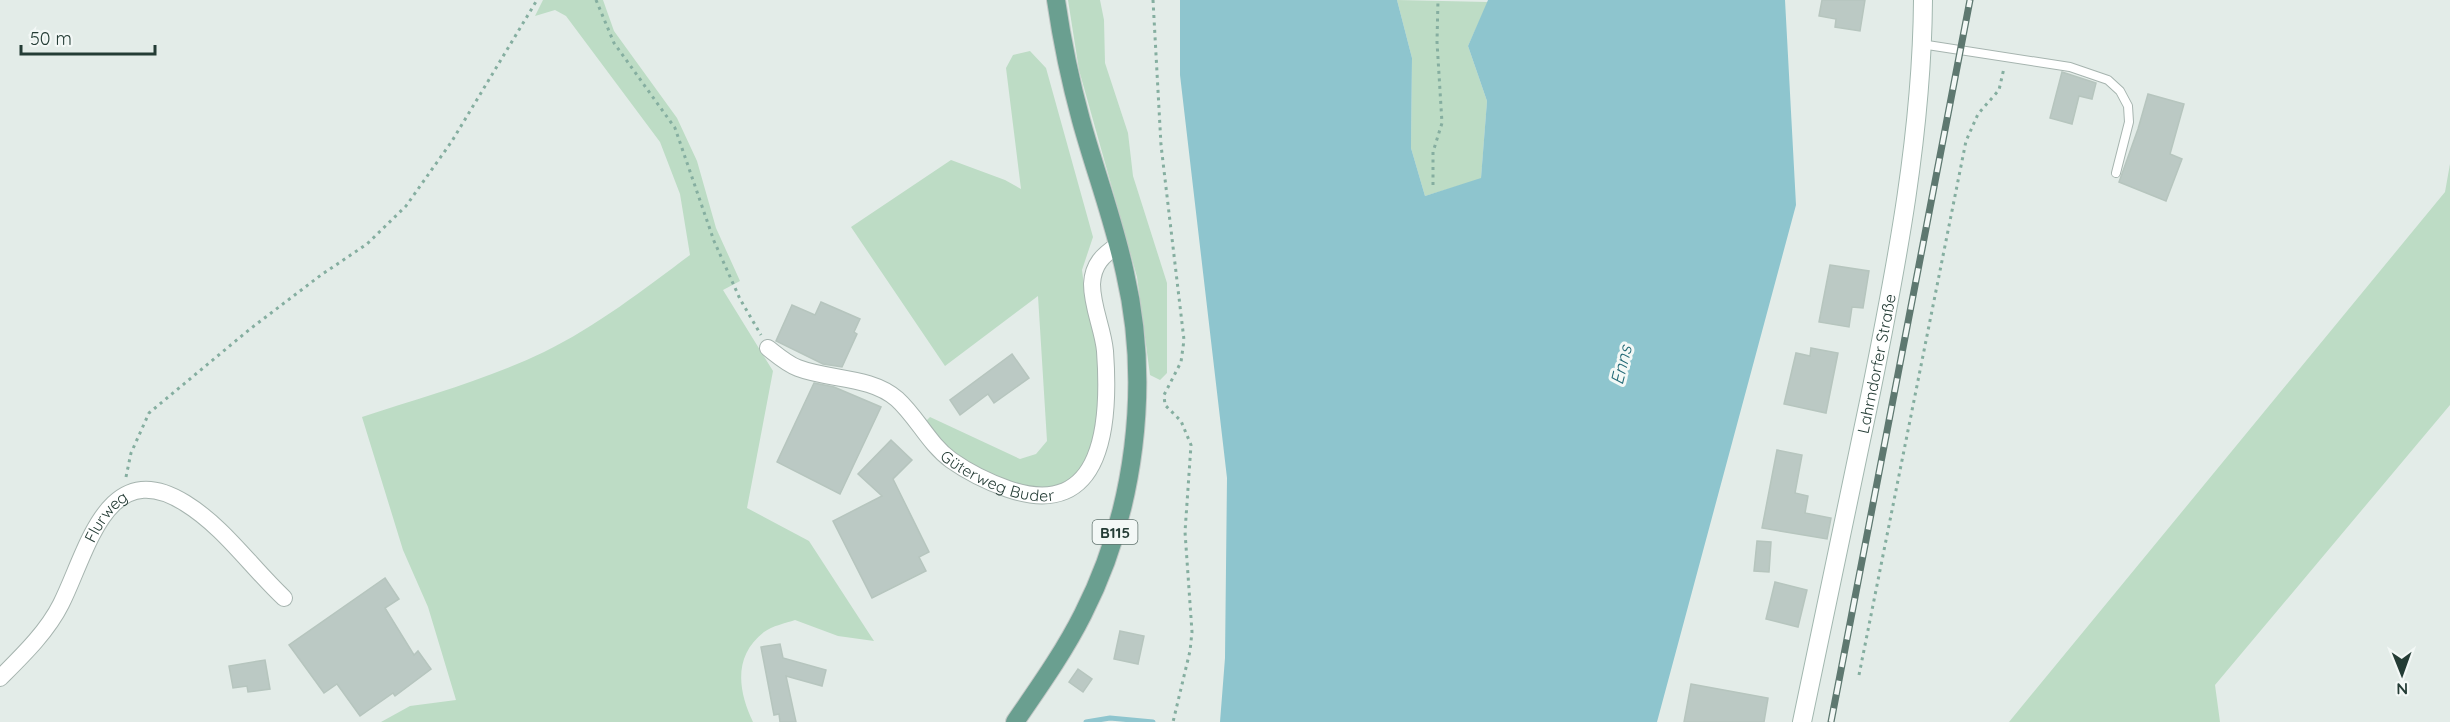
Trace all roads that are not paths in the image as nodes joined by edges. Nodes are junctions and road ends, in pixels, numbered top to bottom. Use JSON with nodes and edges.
{"nodes":[{"id":1,"x":1056,"y":0,"type":"edge"},
{"id":2,"x":1923,"y":0,"type":"edge"},
{"id":3,"x":1921,"y":44,"type":"junction"},
{"id":4,"x":2116,"y":173,"type":"dead end"},
{"id":5,"x":1118,"y":245,"type":"junction"},
{"id":6,"x":768,"y":348,"type":"road end"},
{"id":7,"x":284,"y":598,"type":"dead end"},
{"id":8,"x":0,"y":678,"type":"edge"},
{"id":9,"x":1015,"y":722,"type":"edge"},
{"id":10,"x":1802,"y":722,"type":"edge"}],
"edges":[{"from":1,"to":5,"type":"main road","number":"B115"},
{"from":2,"to":3,"type":"street","name":"Lahrndorfer Straße"},
{"from":3,"to":4,"type":"lane"},
{"from":3,"to":10,"type":"street","name":"Lahrndorfer Straße"},
{"from":5,"to":6,"type":"street","name":"Güterweg Buder"},
{"from":5,"to":9,"type":"main road","number":"B115"},
{"from":7,"to":8,"type":"street","name":"Flurweg"}]}
